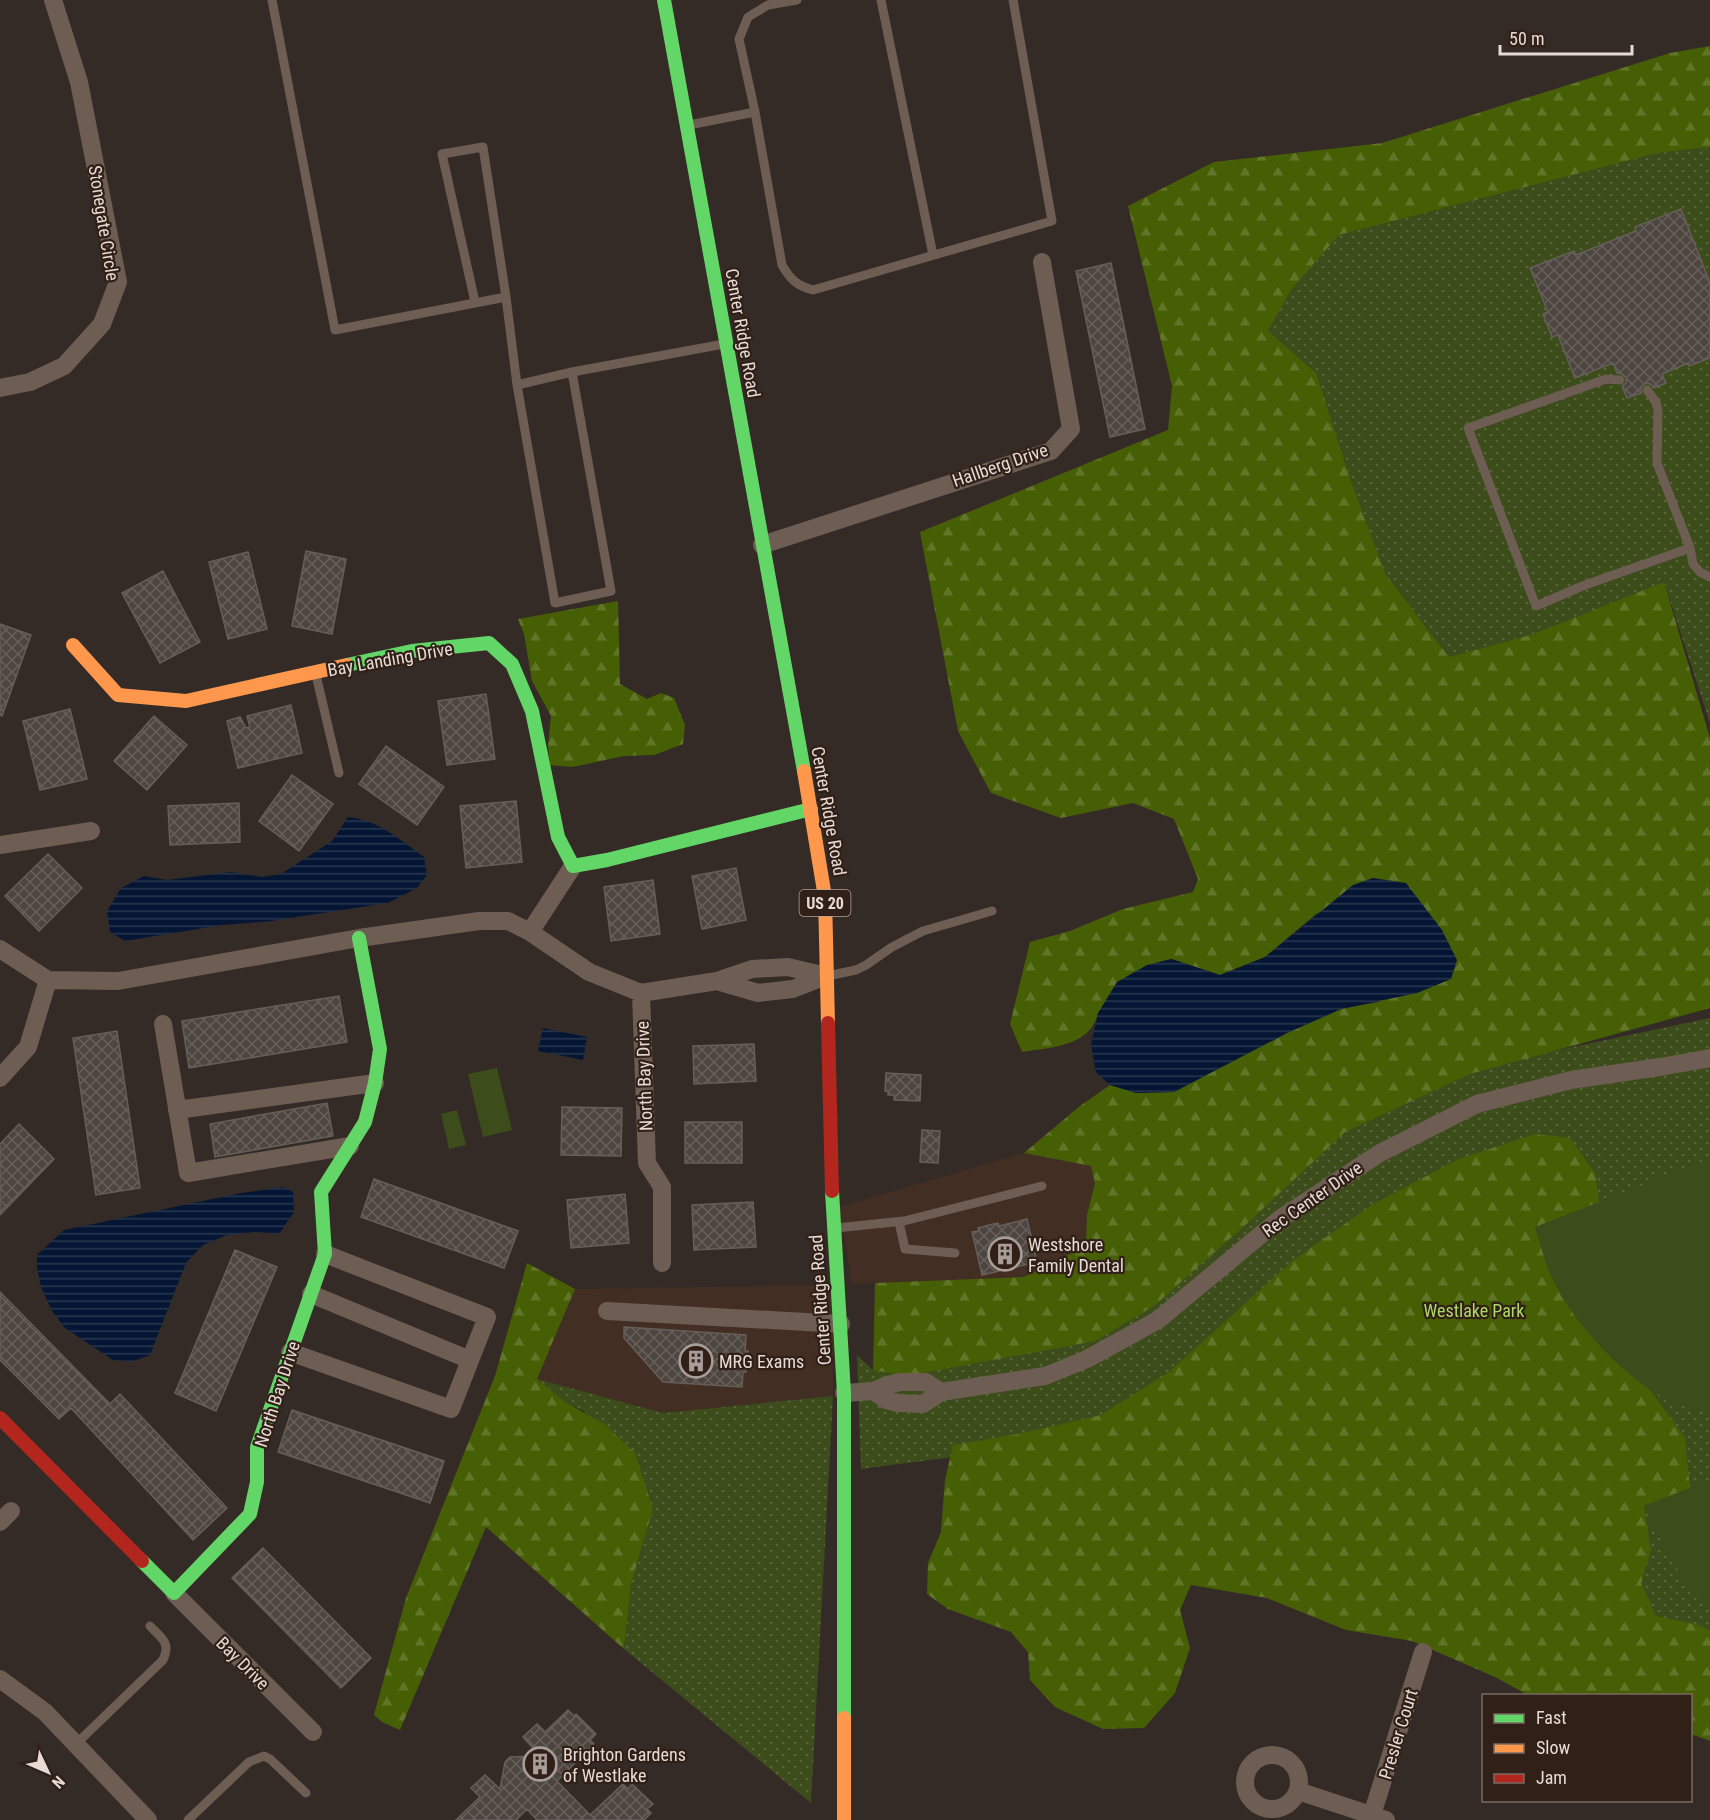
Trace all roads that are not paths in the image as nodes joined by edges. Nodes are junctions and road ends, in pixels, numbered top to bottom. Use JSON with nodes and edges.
{"nodes":[{"id":1,"x":53,"y":0,"type":"edge"},
{"id":2,"x":272,"y":0,"type":"edge"},
{"id":3,"x":664,"y":0,"type":"edge"},
{"id":4,"x":797,"y":0,"type":"edge"},
{"id":5,"x":882,"y":0,"type":"edge"},
{"id":6,"x":1013,"y":0,"type":"edge"},
{"id":7,"x":755,"y":112,"type":"junction"},
{"id":8,"x":687,"y":125,"type":"junction"},
{"id":9,"x":933,"y":255,"type":"junction"},
{"id":10,"x":1042,"y":262,"type":"dead end"},
{"id":11,"x":506,"y":297,"type":"junction"},
{"id":12,"x":475,"y":302,"type":"junction"},
{"id":13,"x":726,"y":343,"type":"junction"},
{"id":14,"x":572,"y":372,"type":"junction"},
{"id":15,"x":1620,"y":380,"type":"dead end"},
{"id":16,"x":517,"y":385,"type":"junction"},
{"id":17,"x":0,"y":388,"type":"edge"},
{"id":18,"x":1647,"y":390,"type":"dead end"},
{"id":19,"x":762,"y":545,"type":"junction"},
{"id":20,"x":1690,"y":548,"type":"junction"},
{"id":21,"x":1710,"y":577,"type":"edge"},
{"id":22,"x":73,"y":645,"type":"dead end"},
{"id":23,"x":316,"y":672,"type":"junction"},
{"id":24,"x":339,"y":773,"type":"dead end"},
{"id":25,"x":811,"y":809,"type":"junction"},
{"id":26,"x":91,"y":831,"type":"dead end"},
{"id":27,"x":0,"y":845,"type":"edge"},
{"id":28,"x":573,"y":866,"type":"junction"},
{"id":29,"x":992,"y":910,"type":"dead end"},
{"id":30,"x":530,"y":932,"type":"junction"},
{"id":31,"x":359,"y":938,"type":"junction"},
{"id":32,"x":0,"y":949,"type":"edge"},
{"id":33,"x":826,"y":976,"type":"junction"},
{"id":34,"x":48,"y":980,"type":"junction"},
{"id":35,"x":641,"y":993,"type":"junction"},
{"id":36,"x":163,"y":1024,"type":"dead end"},
{"id":37,"x":1710,"y":1058,"type":"edge"},
{"id":38,"x":0,"y":1078,"type":"edge"},
{"id":39,"x":375,"y":1083,"type":"junction"},
{"id":40,"x":177,"y":1110,"type":"junction"},
{"id":41,"x":350,"y":1146,"type":"junction"},
{"id":42,"x":1042,"y":1186,"type":"dead end"},
{"id":43,"x":899,"y":1222,"type":"junction"},
{"id":44,"x":833,"y":1228,"type":"junction"},
{"id":45,"x":955,"y":1253,"type":"dead end"},
{"id":46,"x":325,"y":1254,"type":"junction"},
{"id":47,"x":662,"y":1263,"type":"dead end"},
{"id":48,"x":311,"y":1294,"type":"junction"},
{"id":49,"x":607,"y":1311,"type":"dead end"},
{"id":50,"x":841,"y":1324,"type":"junction"},
{"id":51,"x":290,"y":1352,"type":"junction"},
{"id":52,"x":470,"y":1360,"type":"junction"},
{"id":53,"x":843,"y":1393,"type":"junction"},
{"id":54,"x":0,"y":1418,"type":"edge"},
{"id":55,"x":174,"y":1593,"type":"junction"},
{"id":56,"x":150,"y":1626,"type":"dead end"},
{"id":57,"x":1423,"y":1652,"type":"dead end"},
{"id":58,"x":3,"y":1687,"type":"edge"},
{"id":59,"x":313,"y":1732,"type":"dead end"},
{"id":60,"x":76,"y":1744,"type":"junction"},
{"id":61,"x":1298,"y":1791,"type":"dead end"},
{"id":62,"x":306,"y":1793,"type":"dead end"},
{"id":63,"x":1379,"y":1818,"type":"edge"},
{"id":64,"x":148,"y":1820,"type":"edge"},
{"id":65,"x":188,"y":1820,"type":"edge"},
{"id":66,"x":844,"y":1820,"type":"edge"}],
"edges":[{"from":1,"to":17,"type":"street","name":"Stonegate Circle"},
{"from":2,"to":12,"type":"lane"},
{"from":3,"to":8,"type":"street","name":"Center Ridge Road","number":"US 20"},
{"from":4,"to":7,"type":"lane"},
{"from":5,"to":9,"type":"lane"},
{"from":6,"to":9,"type":"lane"},
{"from":7,"to":8,"type":"lane"},
{"from":7,"to":9,"type":"lane"},
{"from":8,"to":13,"type":"street","name":"Center Ridge Road","number":"US 20"},
{"from":10,"to":19,"type":"street","name":"Hallberg Drive"},
{"from":11,"to":12,"type":"lane"},
{"from":11,"to":12,"type":"lane"},
{"from":11,"to":16,"type":"lane"},
{"from":13,"to":14,"type":"lane"},
{"from":13,"to":19,"type":"street","name":"Center Ridge Road","number":"US 20"},
{"from":14,"to":16,"type":"lane"},
{"from":14,"to":16,"type":"lane"},
{"from":15,"to":20,"type":"lane"},
{"from":18,"to":20,"type":"lane"},
{"from":19,"to":25,"type":"street","name":"Center Ridge Road","number":"US 20"},
{"from":20,"to":21,"type":"lane"},
{"from":22,"to":23,"type":"street","name":"Bay Landing Drive"},
{"from":23,"to":24,"type":"lane"},
{"from":23,"to":28,"type":"street","name":"Bay Landing Drive"},
{"from":25,"to":28,"type":"street"},
{"from":25,"to":33,"type":"street","name":"Center Ridge Road","number":"US 20"},
{"from":26,"to":27,"type":"street"},
{"from":28,"to":30,"type":"street"},
{"from":29,"to":33,"type":"lane"},
{"from":30,"to":31,"type":"street"},
{"from":30,"to":35,"type":"street"},
{"from":31,"to":34,"type":"street"},
{"from":31,"to":39,"type":"street","name":"North Bay Drive"},
{"from":32,"to":34,"type":"street"},
{"from":33,"to":35,"type":"street"},
{"from":33,"to":44,"type":"street","name":"Center Ridge Road","number":"US 20"},
{"from":34,"to":38,"type":"street"},
{"from":35,"to":47,"type":"street","name":"North Bay Drive"},
{"from":36,"to":40,"type":"street"},
{"from":37,"to":53,"type":"street","name":"Rec Center Drive"},
{"from":39,"to":40,"type":"street"},
{"from":39,"to":41,"type":"street","name":"North Bay Drive"},
{"from":40,"to":41,"type":"street"},
{"from":41,"to":46,"type":"street","name":"North Bay Drive"},
{"from":42,"to":43,"type":"lane"},
{"from":43,"to":44,"type":"lane"},
{"from":43,"to":45,"type":"lane"},
{"from":44,"to":50,"type":"street","name":"Center Ridge Road","number":"US 20"},
{"from":46,"to":48,"type":"street","name":"North Bay Drive"},
{"from":46,"to":52,"type":"street"},
{"from":48,"to":51,"type":"street","name":"North Bay Drive"},
{"from":48,"to":52,"type":"street"},
{"from":49,"to":50,"type":"street"},
{"from":50,"to":53,"type":"street","name":"Center Ridge Road","number":"US 20"},
{"from":51,"to":52,"type":"street"},
{"from":51,"to":55,"type":"street","name":"North Bay Drive"},
{"from":53,"to":66,"type":"street","name":"Center Ridge Road","number":"US 20"},
{"from":54,"to":55,"type":"street"},
{"from":55,"to":59,"type":"street","name":"Bay Drive"},
{"from":56,"to":60,"type":"lane"},
{"from":57,"to":63,"type":"street","name":"Presler Court"},
{"from":58,"to":60,"type":"street"},
{"from":60,"to":64,"type":"street"},
{"from":61,"to":63,"type":"street"},
{"from":62,"to":65,"type":"lane"}]}
